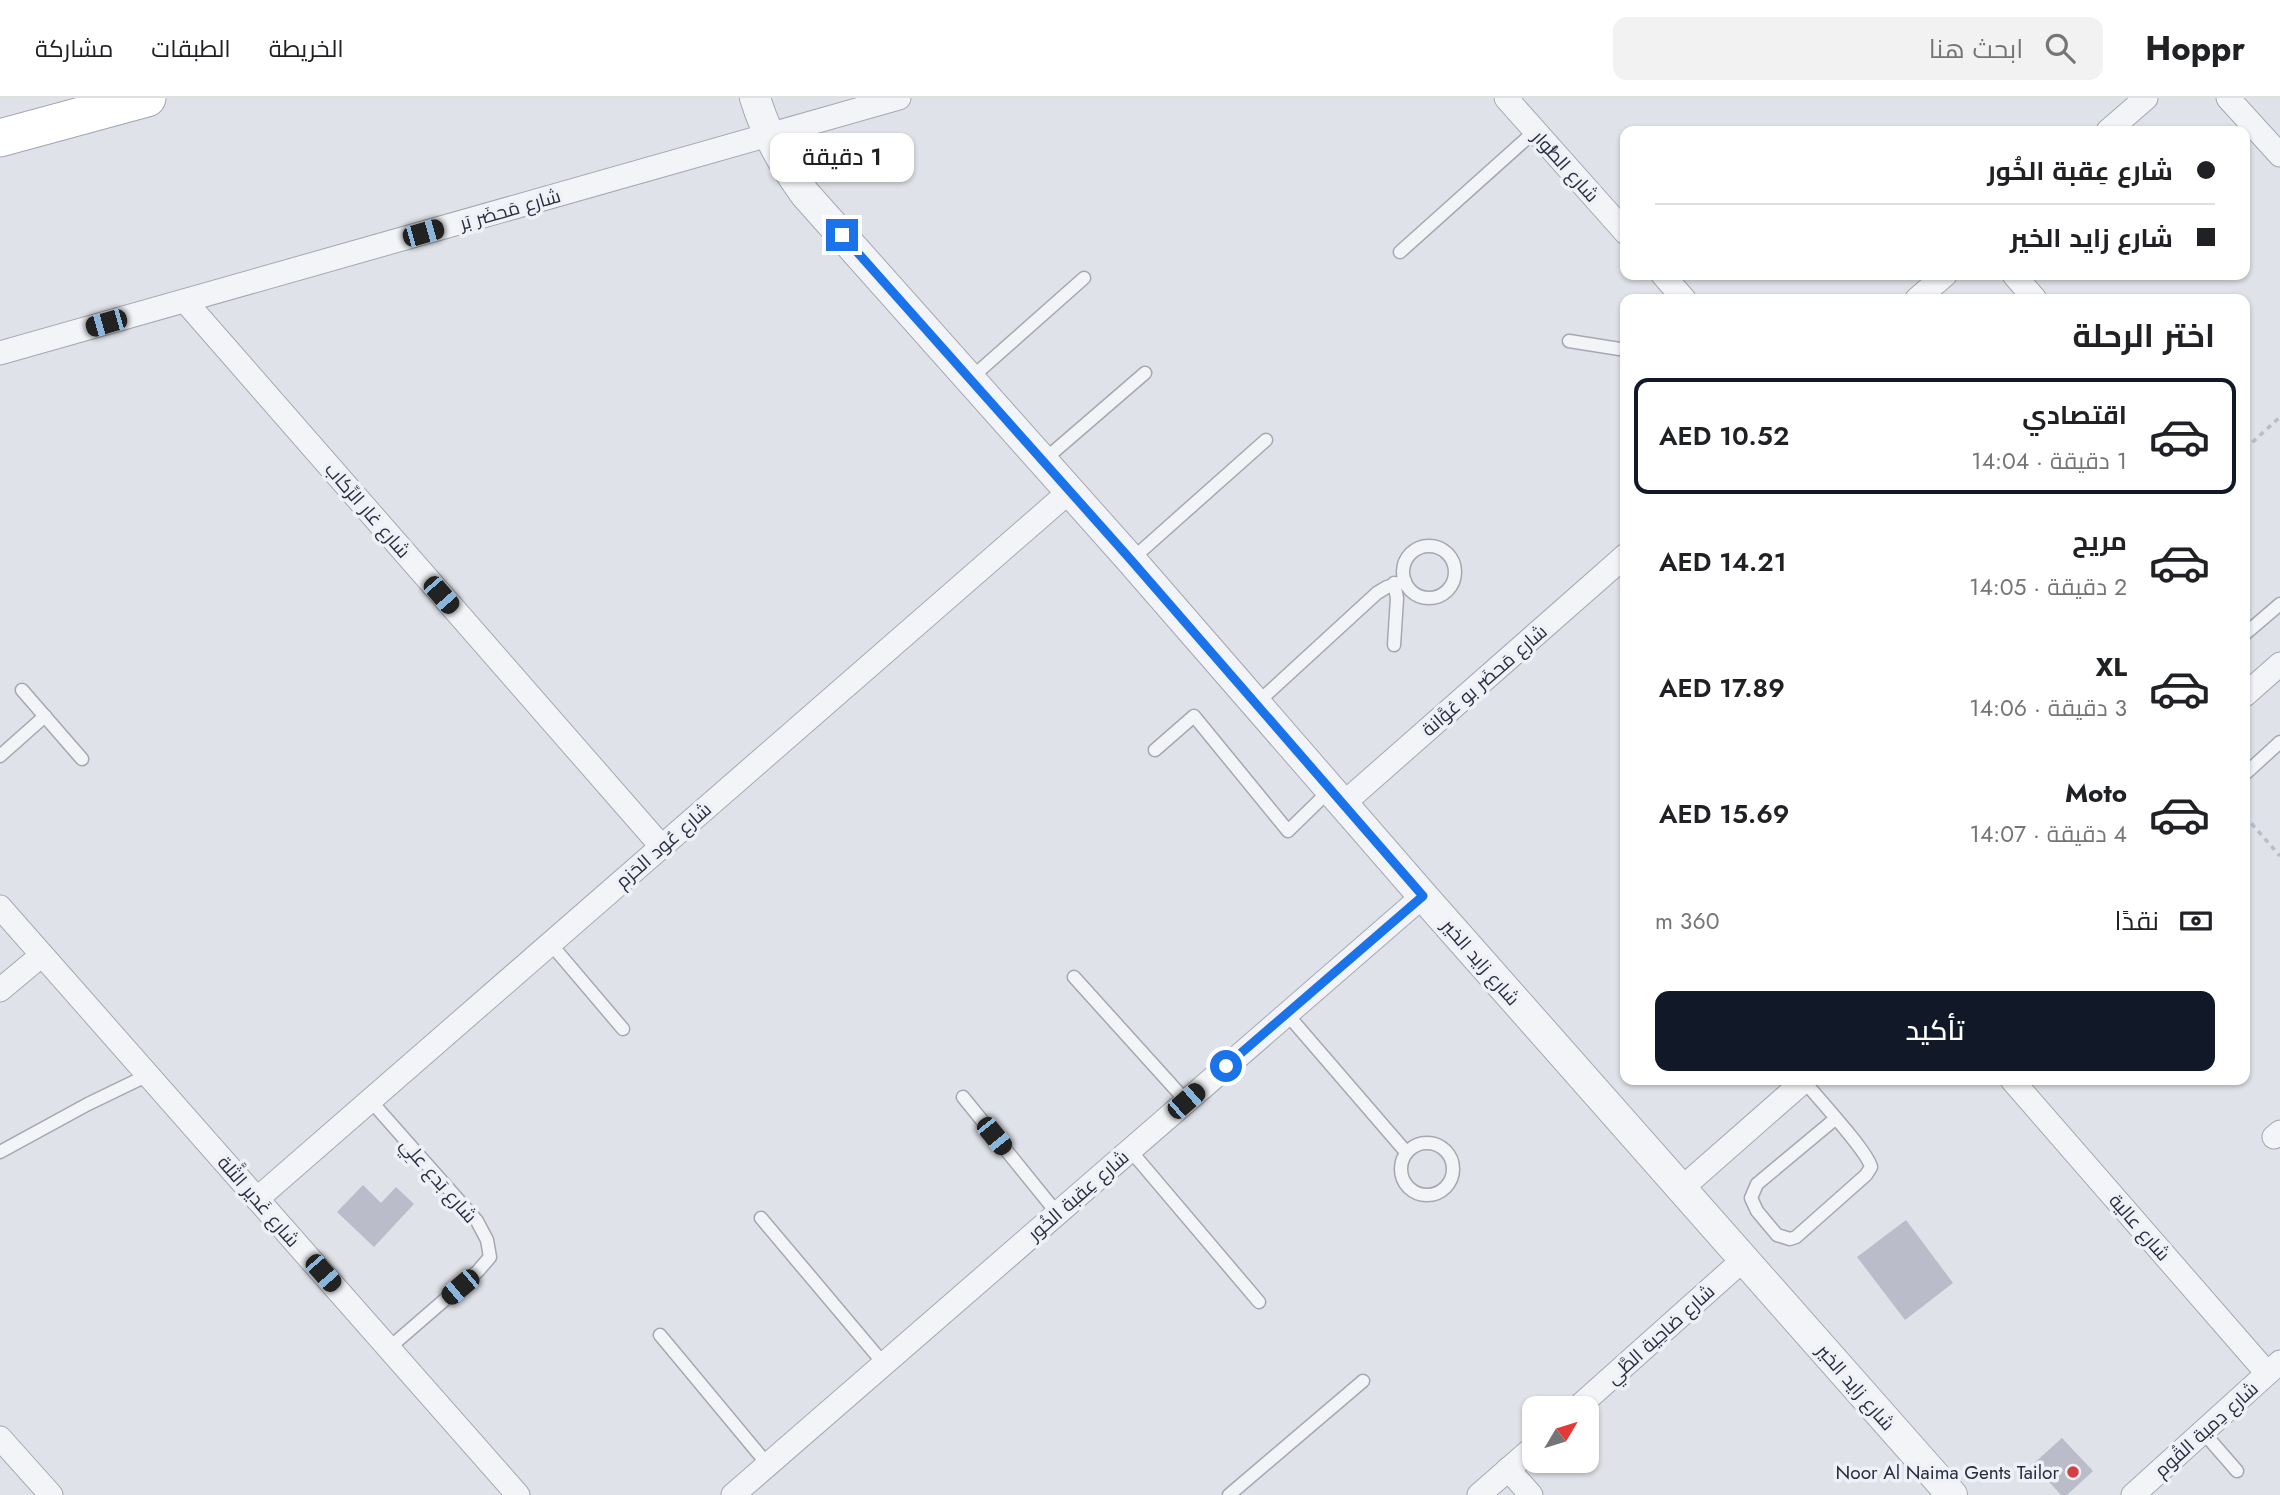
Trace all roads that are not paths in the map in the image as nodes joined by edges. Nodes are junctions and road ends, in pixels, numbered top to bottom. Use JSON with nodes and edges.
{"nodes":[{"id":1,"x":146,"y":98,"type":"edge"},
{"id":2,"x":755,"y":98,"type":"edge"},
{"id":3,"x":899,"y":98,"type":"edge"},
{"id":4,"x":1506,"y":98,"type":"edge"},
{"id":5,"x":2146,"y":98,"type":"edge"},
{"id":6,"x":2228,"y":98,"type":"edge"},
{"id":7,"x":2114,"y":126,"type":"edge"},
{"id":8,"x":1535,"y":131,"type":"junction"},
{"id":9,"x":768,"y":136,"type":"junction"},
{"id":10,"x":0,"y":138,"type":"edge"},
{"id":11,"x":2280,"y":155,"type":"edge"},
{"id":12,"x":1620,"y":226,"type":"edge"},
{"id":13,"x":1400,"y":252,"type":"dead end"},
{"id":14,"x":1084,"y":278,"type":"dead end"},
{"id":15,"x":1667,"y":280,"type":"edge"},
{"id":16,"x":1939,"y":280,"type":"edge"},
{"id":17,"x":2018,"y":280,"type":"edge"},
{"id":18,"x":1680,"y":294,"type":"edge"},
{"id":19,"x":1923,"y":294,"type":"edge"},
{"id":20,"x":2031,"y":294,"type":"edge"},
{"id":21,"x":184,"y":301,"type":"junction"},
{"id":22,"x":1570,"y":341,"type":"dead end"},
{"id":23,"x":1620,"y":349,"type":"edge"},
{"id":24,"x":0,"y":353,"type":"edge"},
{"id":25,"x":1145,"y":373,"type":"dead end"},
{"id":26,"x":970,"y":379,"type":"junction"},
{"id":27,"x":1266,"y":440,"type":"dead end"},
{"id":28,"x":1043,"y":461,"type":"junction"},
{"id":29,"x":1070,"y":491,"type":"junction"},
{"id":30,"x":1131,"y":560,"type":"junction"},
{"id":31,"x":1620,"y":560,"type":"edge"},
{"id":32,"x":1400,"y":582,"type":"junction"},
{"id":33,"x":2280,"y":604,"type":"edge"},
{"id":34,"x":2250,"y":630,"type":"edge"},
{"id":35,"x":1394,"y":645,"type":"dead end"},
{"id":36,"x":2280,"y":664,"type":"edge"},
{"id":37,"x":22,"y":690,"type":"dead end"},
{"id":38,"x":2250,"y":691,"type":"edge"},
{"id":39,"x":1256,"y":704,"type":"junction"},
{"id":40,"x":45,"y":716,"type":"junction"},
{"id":41,"x":2280,"y":742,"type":"edge"},
{"id":42,"x":1155,"y":750,"type":"dead end"},
{"id":43,"x":0,"y":756,"type":"edge"},
{"id":44,"x":82,"y":758,"type":"dead end"},
{"id":45,"x":2250,"y":769,"type":"edge"},
{"id":46,"x":1337,"y":797,"type":"junction"},
{"id":47,"x":662,"y":846,"type":"junction"},
{"id":48,"x":1423,"y":896,"type":"junction"},
{"id":49,"x":0,"y":907,"type":"edge"},
{"id":50,"x":550,"y":943,"type":"junction"},
{"id":51,"x":42,"y":955,"type":"junction"},
{"id":52,"x":1074,"y":977,"type":"dead end"},
{"id":53,"x":0,"y":990,"type":"edge"},
{"id":54,"x":1287,"y":1014,"type":"junction"},
{"id":55,"x":623,"y":1029,"type":"dead end"},
{"id":56,"x":148,"y":1075,"type":"junction"},
{"id":57,"x":1799,"y":1085,"type":"edge"},
{"id":58,"x":1809,"y":1085,"type":"edge"},
{"id":59,"x":2017,"y":1085,"type":"edge"},
{"id":60,"x":963,"y":1097,"type":"dead end"},
{"id":61,"x":370,"y":1100,"type":"junction"},
{"id":62,"x":1186,"y":1101,"type":"junction"},
{"id":63,"x":1835,"y":1119,"type":"junction"},
{"id":64,"x":1130,"y":1150,"type":"junction"},
{"id":65,"x":0,"y":1152,"type":"edge"},
{"id":66,"x":1406,"y":1152,"type":"junction"},
{"id":67,"x":1681,"y":1189,"type":"junction"},
{"id":68,"x":257,"y":1199,"type":"junction"},
{"id":69,"x":1057,"y":1213,"type":"junction"},
{"id":70,"x":761,"y":1217,"type":"dead end"},
{"id":71,"x":1744,"y":1259,"type":"junction"},
{"id":72,"x":1259,"y":1302,"type":"dead end"},
{"id":73,"x":660,"y":1335,"type":"dead end"},
{"id":74,"x":389,"y":1348,"type":"junction"},
{"id":75,"x":884,"y":1364,"type":"junction"},
{"id":76,"x":2274,"y":1368,"type":"edge"},
{"id":77,"x":1363,"y":1381,"type":"dead end"},
{"id":78,"x":1591,"y":1396,"type":"edge"},
{"id":79,"x":2203,"y":1432,"type":"junction"},
{"id":80,"x":0,"y":1438,"type":"edge"},
{"id":81,"x":1522,"y":1457,"type":"edge"},
{"id":82,"x":768,"y":1465,"type":"junction"},
{"id":83,"x":1508,"y":1469,"type":"junction"},
{"id":84,"x":2237,"y":1471,"type":"dead end"},
{"id":85,"x":2137,"y":1494,"type":"edge"},
{"id":86,"x":51,"y":1495,"type":"edge"},
{"id":87,"x":518,"y":1495,"type":"edge"},
{"id":88,"x":733,"y":1495,"type":"edge"},
{"id":89,"x":1230,"y":1495,"type":"edge"},
{"id":90,"x":1479,"y":1495,"type":"edge"},
{"id":91,"x":1531,"y":1495,"type":"edge"},
{"id":92,"x":1952,"y":1495,"type":"edge"}],
"edges":[{"from":1,"to":10,"type":"main road"},
{"from":2,"to":9,"type":"street","name":"شارع زايد الخير"},
{"from":3,"to":9,"type":"street","name":"شارع مَحضَر بَر"},
{"from":4,"to":8,"type":"street","name":"شارع الطُّوار"},
{"from":5,"to":7,"type":"street"},
{"from":6,"to":11,"type":"street"},
{"from":8,"to":12,"type":"street","name":"شارع الطُّوار"},
{"from":8,"to":13,"type":"lane"},
{"from":9,"to":21,"type":"street","name":"شارع مَحضَر بَر"},
{"from":9,"to":26,"type":"street","name":"شارع زايد الخير"},
{"from":14,"to":26,"type":"lane"},
{"from":15,"to":18,"type":"street"},
{"from":16,"to":19,"type":"street"},
{"from":17,"to":20,"type":"street"},
{"from":21,"to":24,"type":"street","name":"شارع مَحضَر بَر"},
{"from":21,"to":47,"type":"street","name":"شارع غار الرِّكاب"},
{"from":22,"to":23,"type":"lane"},
{"from":25,"to":28,"type":"lane"},
{"from":26,"to":28,"type":"street","name":"شارع زايد الخير"},
{"from":27,"to":30,"type":"lane"},
{"from":28,"to":29,"type":"street","name":"شارع زايد الخير"},
{"from":29,"to":30,"type":"street","name":"شارع زايد الخير"},
{"from":29,"to":47,"type":"street","name":"شارع عُود الحَزم"},
{"from":30,"to":39,"type":"street","name":"شارع زايد الخير"},
{"from":31,"to":46,"type":"street","name":"شارع مَحضَر بو عُوَّانة"},
{"from":32,"to":32,"type":"lane"},
{"from":32,"to":35,"type":"lane"},
{"from":32,"to":39,"type":"lane"},
{"from":33,"to":34,"type":"lane"},
{"from":36,"to":38,"type":"street"},
{"from":37,"to":40,"type":"lane"},
{"from":39,"to":46,"type":"street","name":"شارع زايد الخير"},
{"from":40,"to":43,"type":"lane"},
{"from":40,"to":44,"type":"lane"},
{"from":41,"to":45,"type":"lane"},
{"from":42,"to":46,"type":"lane"},
{"from":46,"to":48,"type":"street","name":"شارع زايد الخير"},
{"from":47,"to":50,"type":"street","name":"شارع عُود الحَزم"},
{"from":48,"to":54,"type":"street","name":"شارع عِقبة الخُور"},
{"from":48,"to":67,"type":"street","name":"شارع زايد الخير"},
{"from":49,"to":51,"type":"street","name":"شارع غَدير الثَّلة"},
{"from":50,"to":55,"type":"lane"},
{"from":50,"to":61,"type":"street","name":"شارع عُود الحَزم"},
{"from":51,"to":53,"type":"street"},
{"from":51,"to":56,"type":"street","name":"شارع غَدير الثَّلة"},
{"from":52,"to":62,"type":"lane"},
{"from":54,"to":62,"type":"street","name":"شارع عِقبة الخُور"},
{"from":54,"to":66,"type":"lane"},
{"from":56,"to":65,"type":"lane"},
{"from":56,"to":68,"type":"street","name":"شارع غَدير الثَّلة"},
{"from":57,"to":67,"type":"street"},
{"from":58,"to":63,"type":"lane"},
{"from":59,"to":76,"type":"street","name":"شارع عالية"},
{"from":60,"to":69,"type":"lane"},
{"from":61,"to":68,"type":"street","name":"شارع عُود الحَزم"},
{"from":61,"to":74,"type":"lane","name":"شارع بَدع علِي"},
{"from":62,"to":64,"type":"street","name":"شارع عِقبة الخُور"},
{"from":63,"to":63,"type":"lane"},
{"from":64,"to":69,"type":"street","name":"شارع عِقبة الخُور"},
{"from":64,"to":72,"type":"lane"},
{"from":66,"to":66,"type":"lane"},
{"from":67,"to":71,"type":"street","name":"شارع زايد الخير"},
{"from":68,"to":74,"type":"street","name":"شارع غَدير الثَّلة"},
{"from":69,"to":75,"type":"street","name":"شارع عِقبة الخُور"},
{"from":70,"to":75,"type":"lane"},
{"from":71,"to":78,"type":"street","name":"شارع ضاحِية الطَّي"},
{"from":71,"to":92,"type":"street","name":"شارع زايد الخير"},
{"from":73,"to":82,"type":"lane"},
{"from":74,"to":87,"type":"street","name":"شارع غَدير الثَّلة"},
{"from":75,"to":82,"type":"street","name":"شارع عِقبة الخُور"},
{"from":76,"to":79,"type":"street","name":"شارع دِمية القُوم"},
{"from":77,"to":89,"type":"lane"},
{"from":79,"to":84,"type":"lane"},
{"from":79,"to":85,"type":"street","name":"شارع دِمية القُوم"},
{"from":80,"to":86,"type":"street"},
{"from":81,"to":83,"type":"street"},
{"from":82,"to":88,"type":"street","name":"شارع عِقبة الخُور"},
{"from":83,"to":90,"type":"street"},
{"from":83,"to":91,"type":"street"}]}
